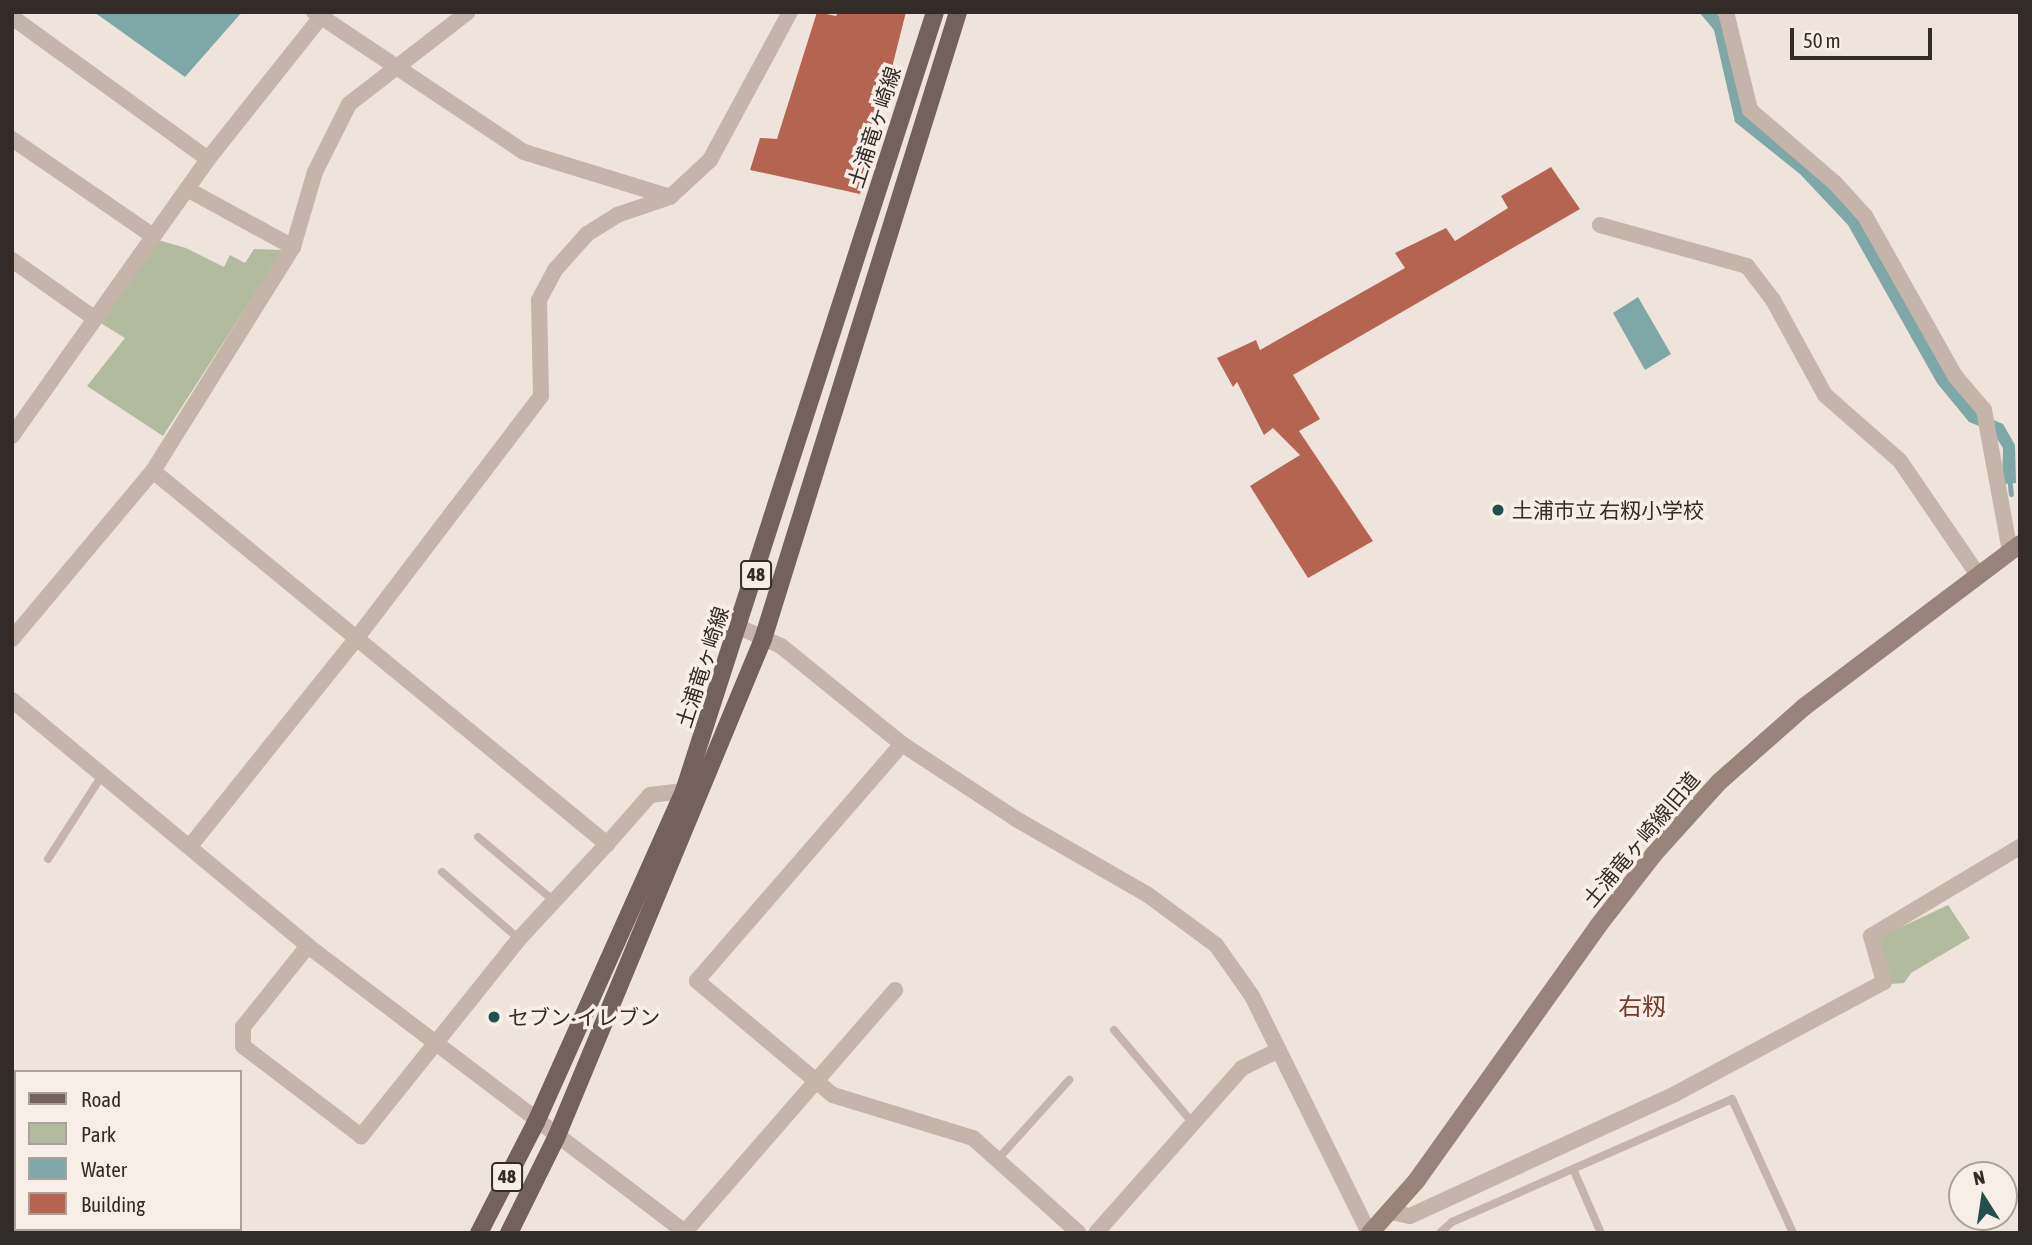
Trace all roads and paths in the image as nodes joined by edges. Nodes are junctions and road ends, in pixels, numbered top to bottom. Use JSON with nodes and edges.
{"nodes":[{"id":1,"x":468,"y":12,"type":"edge"},
{"id":2,"x":790,"y":12,"type":"edge"},
{"id":3,"x":935,"y":12,"type":"edge"},
{"id":4,"x":958,"y":12,"type":"edge"},
{"id":5,"x":1726,"y":12,"type":"edge"},
{"id":6,"x":319,"y":13,"type":"edge"},
{"id":7,"x":12,"y":17,"type":"edge"},
{"id":8,"x":398,"y":65,"type":"junction"},
{"id":9,"x":12,"y":139,"type":"edge"},
{"id":10,"x":208,"y":159,"type":"junction"},
{"id":11,"x":187,"y":189,"type":"junction"},
{"id":12,"x":670,"y":197,"type":"junction"},
{"id":13,"x":1600,"y":225,"type":"dead end"},
{"id":14,"x":153,"y":236,"type":"junction"},
{"id":15,"x":293,"y":247,"type":"junction"},
{"id":16,"x":12,"y":260,"type":"edge"},
{"id":17,"x":94,"y":318,"type":"junction"},
{"id":18,"x":12,"y":436,"type":"edge"},
{"id":19,"x":153,"y":471,"type":"junction"},
{"id":20,"x":2015,"y":548,"type":"edge"},
{"id":21,"x":1978,"y":575,"type":"junction"},
{"id":22,"x":739,"y":627,"type":"junction"},
{"id":23,"x":12,"y":639,"type":"edge"},
{"id":24,"x":356,"y":639,"type":"junction"},
{"id":25,"x":763,"y":639,"type":"junction"},
{"id":26,"x":12,"y":700,"type":"edge"},
{"id":27,"x":902,"y":744,"type":"junction"},
{"id":28,"x":103,"y":774,"type":"junction"},
{"id":29,"x":684,"y":790,"type":"junction"},
{"id":30,"x":478,"y":837,"type":"dead end"},
{"id":31,"x":607,"y":844,"type":"junction"},
{"id":32,"x":191,"y":845,"type":"junction"},
{"id":33,"x":2020,"y":847,"type":"edge"},
{"id":34,"x":48,"y":859,"type":"dead end"},
{"id":35,"x":442,"y":872,"type":"dead end"},
{"id":36,"x":554,"y":901,"type":"junction"},
{"id":37,"x":519,"y":939,"type":"junction"},
{"id":38,"x":308,"y":946,"type":"junction"},
{"id":39,"x":895,"y":990,"type":"dead end"},
{"id":40,"x":1114,"y":1030,"type":"dead end"},
{"id":41,"x":436,"y":1044,"type":"junction"},
{"id":42,"x":1279,"y":1050,"type":"junction"},
{"id":43,"x":1069,"y":1080,"type":"dead end"},
{"id":44,"x":818,"y":1081,"type":"junction"},
{"id":45,"x":536,"y":1122,"type":"junction"},
{"id":46,"x":1194,"y":1123,"type":"junction"},
{"id":47,"x":556,"y":1138,"type":"junction"},
{"id":48,"x":997,"y":1160,"type":"junction"},
{"id":49,"x":1574,"y":1171,"type":"junction"},
{"id":50,"x":1391,"y":1212,"type":"junction"},
{"id":51,"x":685,"y":1232,"type":"edge"},
{"id":52,"x":479,"y":1233,"type":"edge"},
{"id":53,"x":509,"y":1233,"type":"edge"},
{"id":54,"x":1079,"y":1233,"type":"edge"},
{"id":55,"x":1096,"y":1233,"type":"edge"},
{"id":56,"x":1370,"y":1233,"type":"edge"},
{"id":57,"x":1440,"y":1233,"type":"edge"},
{"id":58,"x":1601,"y":1233,"type":"edge"},
{"id":59,"x":1793,"y":1233,"type":"edge"}],
"edges":[{"from":1,"to":8,"type":"street"},
{"from":2,"to":12,"type":"street"},
{"from":3,"to":22,"type":"main road","name":"土浦竜ヶ崎線","number":"48"},
{"from":4,"to":25,"type":"main road","name":"土浦竜ヶ崎線","number":"48"},
{"from":5,"to":20,"type":"street"},
{"from":6,"to":8,"type":"street"},
{"from":6,"to":10,"type":"street"},
{"from":7,"to":10,"type":"street"},
{"from":8,"to":12,"type":"street"},
{"from":8,"to":15,"type":"street"},
{"from":9,"to":14,"type":"street"},
{"from":10,"to":11,"type":"street"},
{"from":11,"to":14,"type":"street"},
{"from":11,"to":15,"type":"street"},
{"from":12,"to":24,"type":"street"},
{"from":13,"to":21,"type":"street"},
{"from":14,"to":17,"type":"street"},
{"from":15,"to":19,"type":"street"},
{"from":16,"to":17,"type":"street"},
{"from":17,"to":18,"type":"street"},
{"from":19,"to":23,"type":"street"},
{"from":19,"to":24,"type":"street"},
{"from":20,"to":21,"type":"street","name":"土浦竜ヶ崎線旧道"},
{"from":21,"to":50,"type":"street","name":"土浦竜ヶ崎線旧道"},
{"from":22,"to":25,"type":"street"},
{"from":22,"to":29,"type":"main road","name":"土浦竜ヶ崎線","number":"48"},
{"from":24,"to":31,"type":"street"},
{"from":24,"to":32,"type":"street"},
{"from":25,"to":27,"type":"street"},
{"from":25,"to":47,"type":"main road","name":"土浦竜ヶ崎線","number":"48"},
{"from":26,"to":28,"type":"street"},
{"from":27,"to":42,"type":"street"},
{"from":27,"to":44,"type":"street"},
{"from":28,"to":32,"type":"street"},
{"from":28,"to":34,"type":"lane"},
{"from":29,"to":31,"type":"street"},
{"from":29,"to":45,"type":"main road","name":"土浦竜ヶ崎線","number":"48"},
{"from":30,"to":36,"type":"lane"},
{"from":31,"to":36,"type":"street"},
{"from":32,"to":38,"type":"street"},
{"from":33,"to":50,"type":"street"},
{"from":35,"to":37,"type":"lane"},
{"from":36,"to":37,"type":"street"},
{"from":37,"to":41,"type":"street"},
{"from":38,"to":41,"type":"street"},
{"from":38,"to":41,"type":"street"},
{"from":39,"to":44,"type":"street"},
{"from":40,"to":46,"type":"lane"},
{"from":41,"to":45,"type":"street"},
{"from":42,"to":46,"type":"street"},
{"from":42,"to":56,"type":"street"},
{"from":43,"to":48,"type":"lane"},
{"from":44,"to":48,"type":"street"},
{"from":44,"to":51,"type":"street"},
{"from":45,"to":47,"type":"street"},
{"from":45,"to":52,"type":"main road","name":"土浦竜ヶ崎線","number":"48"},
{"from":46,"to":55,"type":"street"},
{"from":47,"to":51,"type":"street"},
{"from":47,"to":53,"type":"main road","name":"土浦竜ヶ崎線","number":"48"},
{"from":48,"to":54,"type":"street"},
{"from":49,"to":57,"type":"lane"},
{"from":49,"to":58,"type":"lane"},
{"from":49,"to":59,"type":"lane"},
{"from":50,"to":56,"type":"street","name":"土浦竜ヶ崎線旧道"}]}
